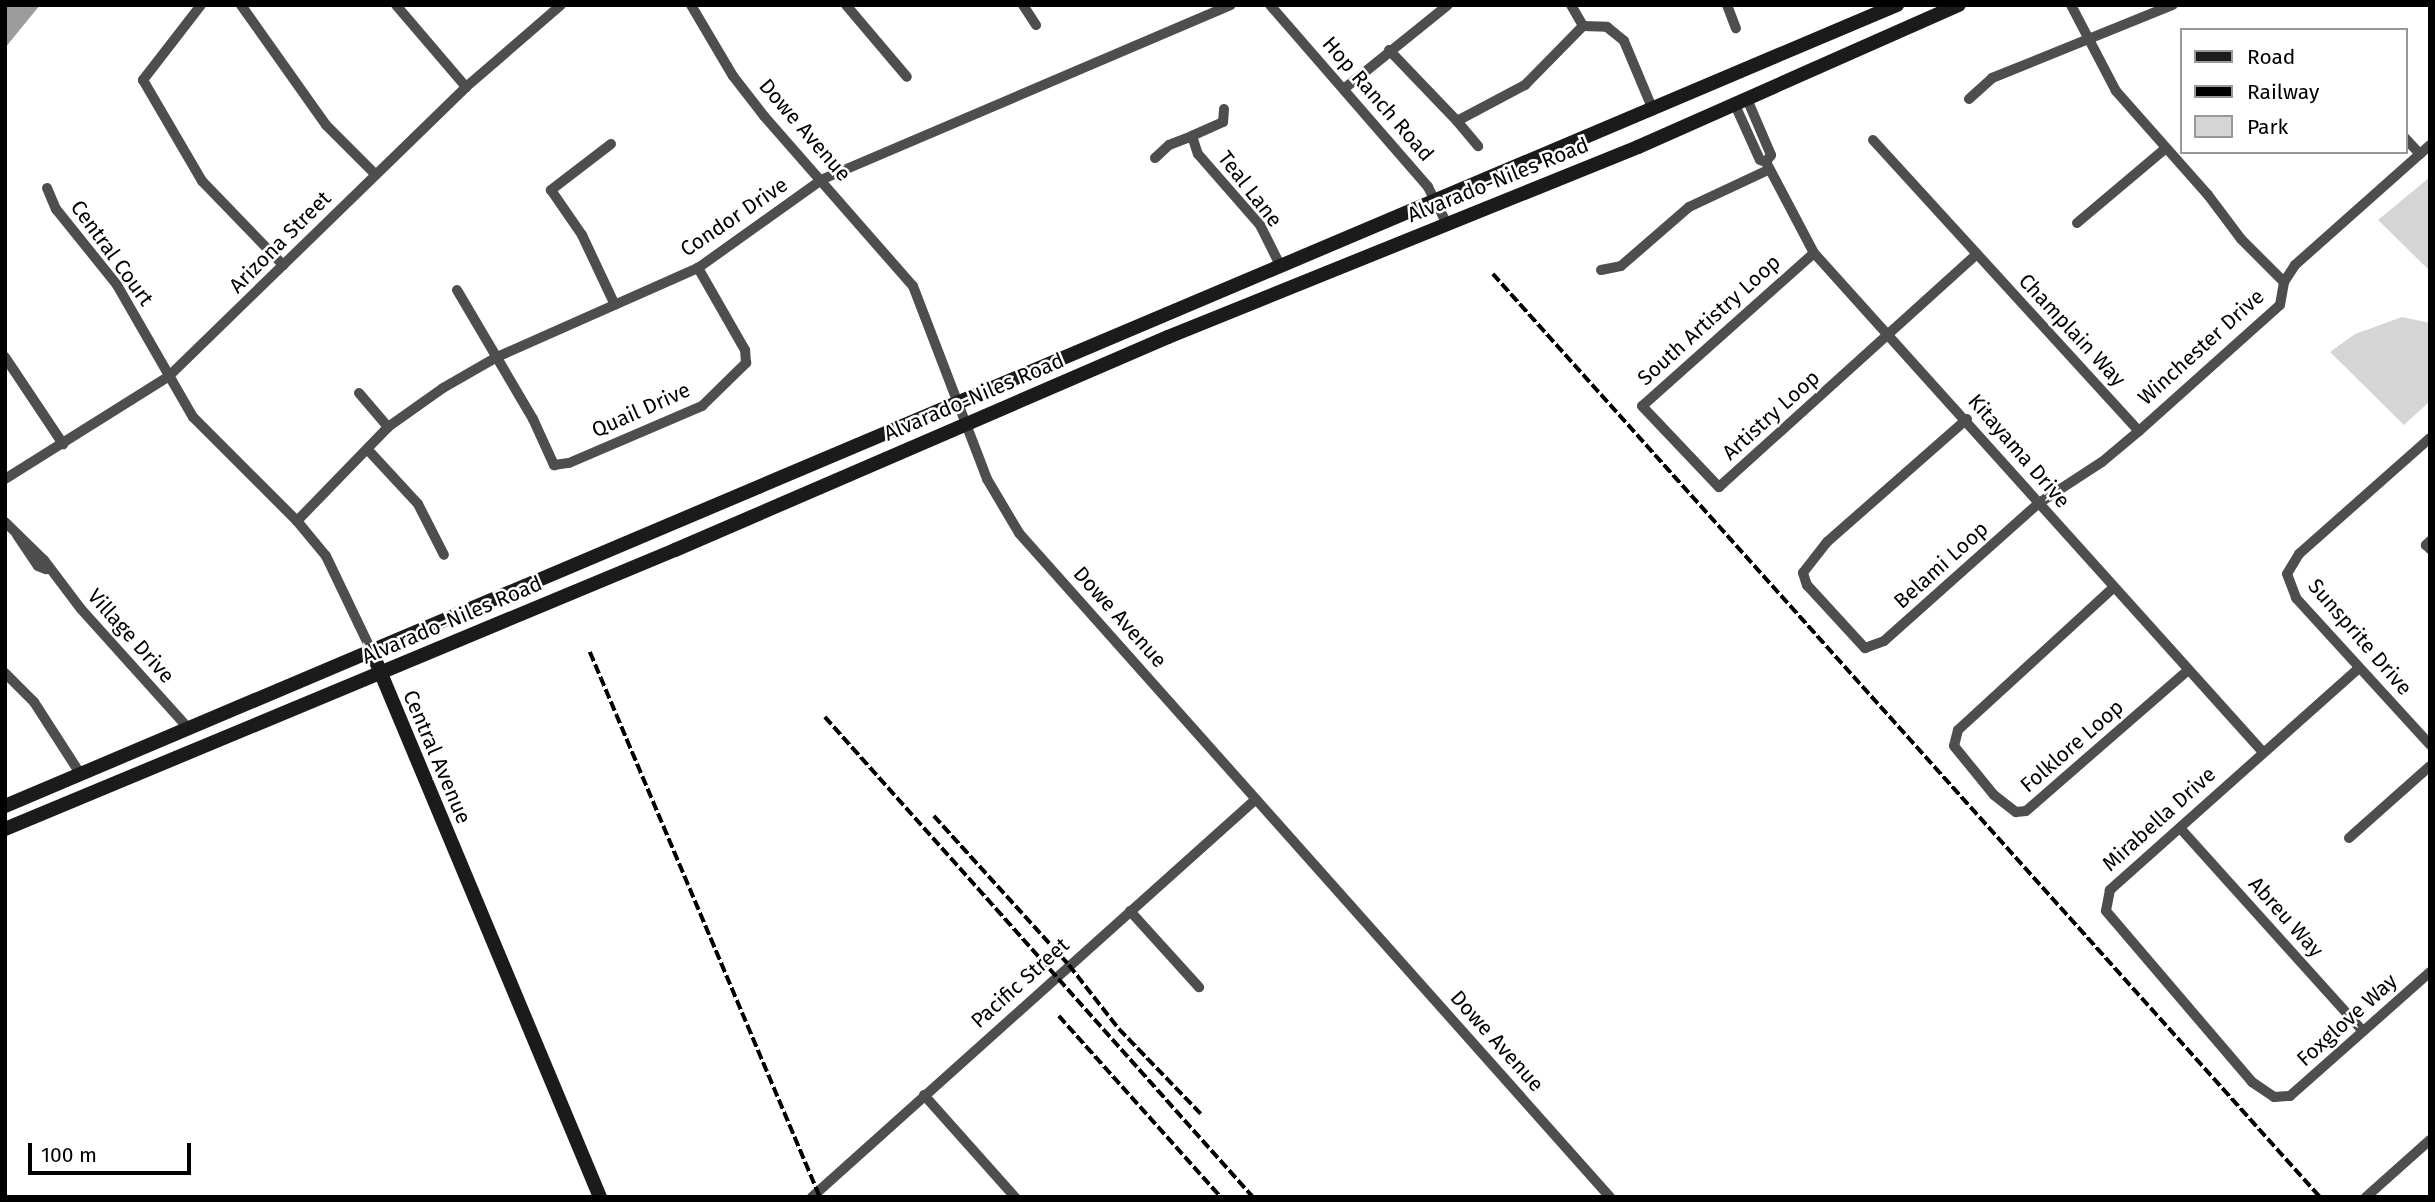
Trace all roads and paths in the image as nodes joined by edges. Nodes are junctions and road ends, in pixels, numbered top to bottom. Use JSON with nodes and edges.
{"nodes":[{"id":1,"x":201,"y":5,"type":"edge"},
{"id":2,"x":241,"y":5,"type":"edge"},
{"id":3,"x":396,"y":5,"type":"edge"},
{"id":4,"x":561,"y":5,"type":"edge"},
{"id":5,"x":691,"y":5,"type":"edge"},
{"id":6,"x":846,"y":5,"type":"edge"},
{"id":7,"x":1023,"y":5,"type":"edge"},
{"id":8,"x":1230,"y":5,"type":"edge"},
{"id":9,"x":1270,"y":5,"type":"edge"},
{"id":10,"x":1448,"y":5,"type":"edge"},
{"id":11,"x":1571,"y":5,"type":"edge"},
{"id":12,"x":1727,"y":5,"type":"edge"},
{"id":13,"x":1897,"y":5,"type":"edge"},
{"id":14,"x":1959,"y":5,"type":"edge"},
{"id":15,"x":2071,"y":5,"type":"edge"},
{"id":16,"x":2173,"y":5,"type":"edge"},
{"id":17,"x":1036,"y":25,"type":"dead end"},
{"id":18,"x":1583,"y":26,"type":"junction"},
{"id":19,"x":1736,"y":28,"type":"dead end"},
{"id":20,"x":2086,"y":41,"type":"junction"},
{"id":21,"x":1389,"y":50,"type":"junction"},
{"id":22,"x":907,"y":77,"type":"dead end"},
{"id":23,"x":466,"y":88,"type":"junction"},
{"id":24,"x":1345,"y":88,"type":"junction"},
{"id":25,"x":1969,"y":99,"type":"dead end"},
{"id":26,"x":1741,"y":102,"type":"junction"},
{"id":27,"x":1224,"y":109,"type":"dead end"},
{"id":28,"x":1653,"y":110,"type":"junction"},
{"id":29,"x":1457,"y":121,"type":"junction"},
{"id":30,"x":1192,"y":135,"type":"junction"},
{"id":31,"x":1873,"y":140,"type":"dead end"},
{"id":32,"x":2407,"y":140,"type":"edge"},
{"id":33,"x":611,"y":144,"type":"dead end"},
{"id":34,"x":2430,"y":145,"type":"edge"},
{"id":35,"x":1478,"y":146,"type":"dead end"},
{"id":36,"x":2165,"y":149,"type":"junction"},
{"id":37,"x":2420,"y":154,"type":"junction"},
{"id":38,"x":1155,"y":158,"type":"dead end"},
{"id":39,"x":1768,"y":165,"type":"junction"},
{"id":40,"x":375,"y":174,"type":"junction"},
{"id":41,"x":823,"y":179,"type":"junction"},
{"id":42,"x":47,"y":188,"type":"dead end"},
{"id":43,"x":1437,"y":201,"type":"junction"},
{"id":44,"x":2077,"y":223,"type":"dead end"},
{"id":45,"x":1447,"y":224,"type":"junction"},
{"id":46,"x":1814,"y":253,"type":"junction"},
{"id":47,"x":1976,"y":255,"type":"junction"},
{"id":48,"x":283,"y":265,"type":"junction"},
{"id":49,"x":1280,"y":265,"type":"junction"},
{"id":50,"x":698,"y":268,"type":"junction"},
{"id":51,"x":1601,"y":270,"type":"dead end"},
{"id":52,"x":2284,"y":282,"type":"junction"},
{"id":53,"x":457,"y":290,"type":"dead end"},
{"id":54,"x":615,"y":305,"type":"junction"},
{"id":55,"x":1888,"y":336,"type":"junction"},
{"id":56,"x":497,"y":357,"type":"junction"},
{"id":57,"x":5,"y":358,"type":"edge"},
{"id":58,"x":169,"y":376,"type":"junction"},
{"id":59,"x":359,"y":393,"type":"dead end"},
{"id":60,"x":959,"y":404,"type":"junction"},
{"id":61,"x":1966,"y":419,"type":"junction"},
{"id":62,"x":967,"y":423,"type":"junction"},
{"id":63,"x":388,"y":427,"type":"junction"},
{"id":64,"x":2138,"y":431,"type":"junction"},
{"id":65,"x":2430,"y":438,"type":"edge"},
{"id":66,"x":63,"y":444,"type":"junction"},
{"id":67,"x":1681,"y":448,"type":"joint"},
{"id":68,"x":369,"y":451,"type":"junction"},
{"id":69,"x":5,"y":479,"type":"edge"},
{"id":70,"x":2039,"y":503,"type":"junction"},
{"id":71,"x":297,"y":521,"type":"junction"},
{"id":72,"x":5,"y":522,"type":"edge"},
{"id":73,"x":444,"y":555,"type":"dead end"},
{"id":74,"x":2113,"y":589,"type":"junction"},
{"id":75,"x":372,"y":652,"type":"junction"},
{"id":76,"x":2359,"y":668,"type":"junction"},
{"id":77,"x":2188,"y":670,"type":"junction"},
{"id":78,"x":5,"y":673,"type":"edge"},
{"id":79,"x":380,"y":674,"type":"junction"},
{"id":80,"x":190,"y":729,"type":"junction"},
{"id":81,"x":2430,"y":745,"type":"edge"},
{"id":82,"x":2262,"y":751,"type":"junction"},
{"id":83,"x":2430,"y":766,"type":"edge"},
{"id":84,"x":81,"y":775,"type":"junction"},
{"id":85,"x":1256,"y":799,"type":"junction"},
{"id":86,"x":5,"y":806,"type":"edge"},
{"id":87,"x":2180,"y":828,"type":"junction"},
{"id":88,"x":5,"y":829,"type":"edge"},
{"id":89,"x":2348,"y":838,"type":"dead end"},
{"id":90,"x":1130,"y":911,"type":"junction"},
{"id":91,"x":2430,"y":972,"type":"edge"},
{"id":92,"x":1199,"y":987,"type":"dead end"},
{"id":93,"x":2364,"y":1031,"type":"junction"},
{"id":94,"x":924,"y":1095,"type":"junction"},
{"id":95,"x":2290,"y":1096,"type":"joint"},
{"id":96,"x":2430,"y":1140,"type":"edge"},
{"id":97,"x":600,"y":1197,"type":"edge"},
{"id":98,"x":811,"y":1197,"type":"edge"},
{"id":99,"x":1015,"y":1197,"type":"edge"},
{"id":100,"x":1610,"y":1197,"type":"edge"},
{"id":101,"x":2366,"y":1197,"type":"edge"}],
"edges":[{"from":1,"to":48,"type":"street"},
{"from":2,"to":40,"type":"street"},
{"from":3,"to":23,"type":"street"},
{"from":4,"to":23,"type":"street","name":"Arizona Street"},
{"from":5,"to":41,"type":"street","name":"Dowe Avenue"},
{"from":6,"to":22,"type":"street"},
{"from":7,"to":17,"type":"street"},
{"from":8,"to":41,"type":"street","name":"Condor Drive"},
{"from":9,"to":24,"type":"street","name":"Hop Ranch Road"},
{"from":10,"to":21,"type":"street"},
{"from":11,"to":18,"type":"street"},
{"from":12,"to":19,"type":"street"},
{"from":13,"to":28,"type":"main road","name":"Alvarado-Niles Road"},
{"from":14,"to":26,"type":"main road","name":"Alvarado-Niles Road"},
{"from":15,"to":20,"type":"street"},
{"from":16,"to":20,"type":"street"},
{"from":18,"to":28,"type":"street"},
{"from":18,"to":29,"type":"street"},
{"from":20,"to":25,"type":"street"},
{"from":20,"to":36,"type":"street"},
{"from":21,"to":24,"type":"street"},
{"from":21,"to":29,"type":"street"},
{"from":23,"to":40,"type":"street","name":"Arizona Street"},
{"from":24,"to":43,"type":"street","name":"Hop Ranch Road"},
{"from":26,"to":39,"type":"street","name":"Kitayama Drive"},
{"from":26,"to":45,"type":"main road","name":"Alvarado-Niles Road"},
{"from":27,"to":30,"type":"street","name":"Teal Lane"},
{"from":28,"to":43,"type":"main road","name":"Alvarado-Niles Road"},
{"from":29,"to":35,"type":"street"},
{"from":30,"to":38,"type":"street","name":"Teal Lane"},
{"from":30,"to":49,"type":"street","name":"Teal Lane"},
{"from":31,"to":47,"type":"street","name":"Champlain Way"},
{"from":32,"to":37,"type":"street"},
{"from":33,"to":54,"type":"street"},
{"from":34,"to":37,"type":"street","name":"Winchester Drive"},
{"from":36,"to":44,"type":"street"},
{"from":36,"to":52,"type":"street"},
{"from":37,"to":52,"type":"street","name":"Winchester Drive"},
{"from":39,"to":46,"type":"street","name":"Kitayama Drive"},
{"from":39,"to":51,"type":"street"},
{"from":40,"to":48,"type":"street","name":"Arizona Street"},
{"from":41,"to":50,"type":"street","name":"Condor Drive"},
{"from":41,"to":60,"type":"street","name":"Dowe Avenue"},
{"from":42,"to":58,"type":"street","name":"Central Court"},
{"from":43,"to":45,"type":"street","name":"Hop Ranch Road"},
{"from":43,"to":49,"type":"main road","name":"Alvarado-Niles Road"},
{"from":45,"to":62,"type":"main road","name":"Alvarado-Niles Road"},
{"from":46,"to":55,"type":"street","name":"Kitayama Drive"},
{"from":46,"to":67,"type":"street","name":"South Artistry Loop"},
{"from":47,"to":55,"type":"street"},
{"from":47,"to":64,"type":"street","name":"Champlain Way"},
{"from":48,"to":58,"type":"street","name":"Arizona Street"},
{"from":49,"to":60,"type":"main road","name":"Alvarado-Niles Road"},
{"from":50,"to":54,"type":"street","name":"Condor Drive"},
{"from":50,"to":56,"type":"street","name":"Quail Drive"},
{"from":52,"to":64,"type":"street","name":"Winchester Drive"},
{"from":53,"to":56,"type":"street"},
{"from":54,"to":56,"type":"street","name":"Condor Drive"},
{"from":55,"to":61,"type":"street","name":"Kitayama Drive"},
{"from":55,"to":67,"type":"street","name":"Artistry Loop"},
{"from":56,"to":63,"type":"street","name":"Condor Drive"},
{"from":57,"to":66,"type":"street"},
{"from":58,"to":66,"type":"street","name":"Arizona Street"},
{"from":58,"to":71,"type":"street","name":"Central Avenue"},
{"from":59,"to":63,"type":"street"},
{"from":60,"to":62,"type":"street","name":"Dowe Avenue"},
{"from":60,"to":75,"type":"main road","name":"Alvarado-Niles Road"},
{"from":61,"to":70,"type":"street","name":"Kitayama Drive"},
{"from":61,"to":70,"type":"street","name":"Belami Loop"},
{"from":62,"to":79,"type":"main road","name":"Alvarado-Niles Road"},
{"from":62,"to":85,"type":"street","name":"Dowe Avenue"},
{"from":63,"to":68,"type":"street","name":"Condor Drive"},
{"from":64,"to":70,"type":"street","name":"Winchester Drive"},
{"from":65,"to":76,"type":"street","name":"Sunsprite Drive"},
{"from":66,"to":69,"type":"street","name":"Arizona Street"},
{"from":68,"to":71,"type":"street","name":"Condor Drive"},
{"from":68,"to":73,"type":"street"},
{"from":70,"to":74,"type":"street","name":"Kitayama Drive"},
{"from":71,"to":75,"type":"street","name":"Central Avenue"},
{"from":72,"to":80,"type":"street","name":"Village Drive"},
{"from":74,"to":77,"type":"street","name":"Kitayama Drive"},
{"from":74,"to":77,"type":"street","name":"Folklore Loop"},
{"from":75,"to":79,"type":"main road","name":"Central Avenue"},
{"from":75,"to":80,"type":"main road","name":"Alvarado-Niles Road"},
{"from":76,"to":81,"type":"street","name":"Sunsprite Drive"},
{"from":76,"to":82,"type":"street","name":"Mirabella Drive"},
{"from":77,"to":82,"type":"street","name":"Kitayama Drive"},
{"from":78,"to":84,"type":"street"},
{"from":79,"to":88,"type":"main road","name":"Alvarado-Niles Road"},
{"from":79,"to":97,"type":"main road","name":"Central Avenue"},
{"from":80,"to":84,"type":"main road","name":"Alvarado-Niles Road"},
{"from":82,"to":87,"type":"street","name":"Mirabella Drive"},
{"from":83,"to":89,"type":"street"},
{"from":84,"to":86,"type":"main road","name":"Alvarado-Niles Road"},
{"from":85,"to":90,"type":"street","name":"Pacific Street"},
{"from":85,"to":100,"type":"street","name":"Dowe Avenue"},
{"from":87,"to":93,"type":"street","name":"Abreu Way"},
{"from":87,"to":95,"type":"street","name":"Mirabella Drive"},
{"from":90,"to":92,"type":"street"},
{"from":90,"to":94,"type":"street","name":"Pacific Street"},
{"from":91,"to":93,"type":"street","name":"Foxglove Way"},
{"from":93,"to":95,"type":"street","name":"Foxglove Way"},
{"from":94,"to":98,"type":"street","name":"Pacific Street"},
{"from":94,"to":99,"type":"street"},
{"from":96,"to":101,"type":"street"}]}
